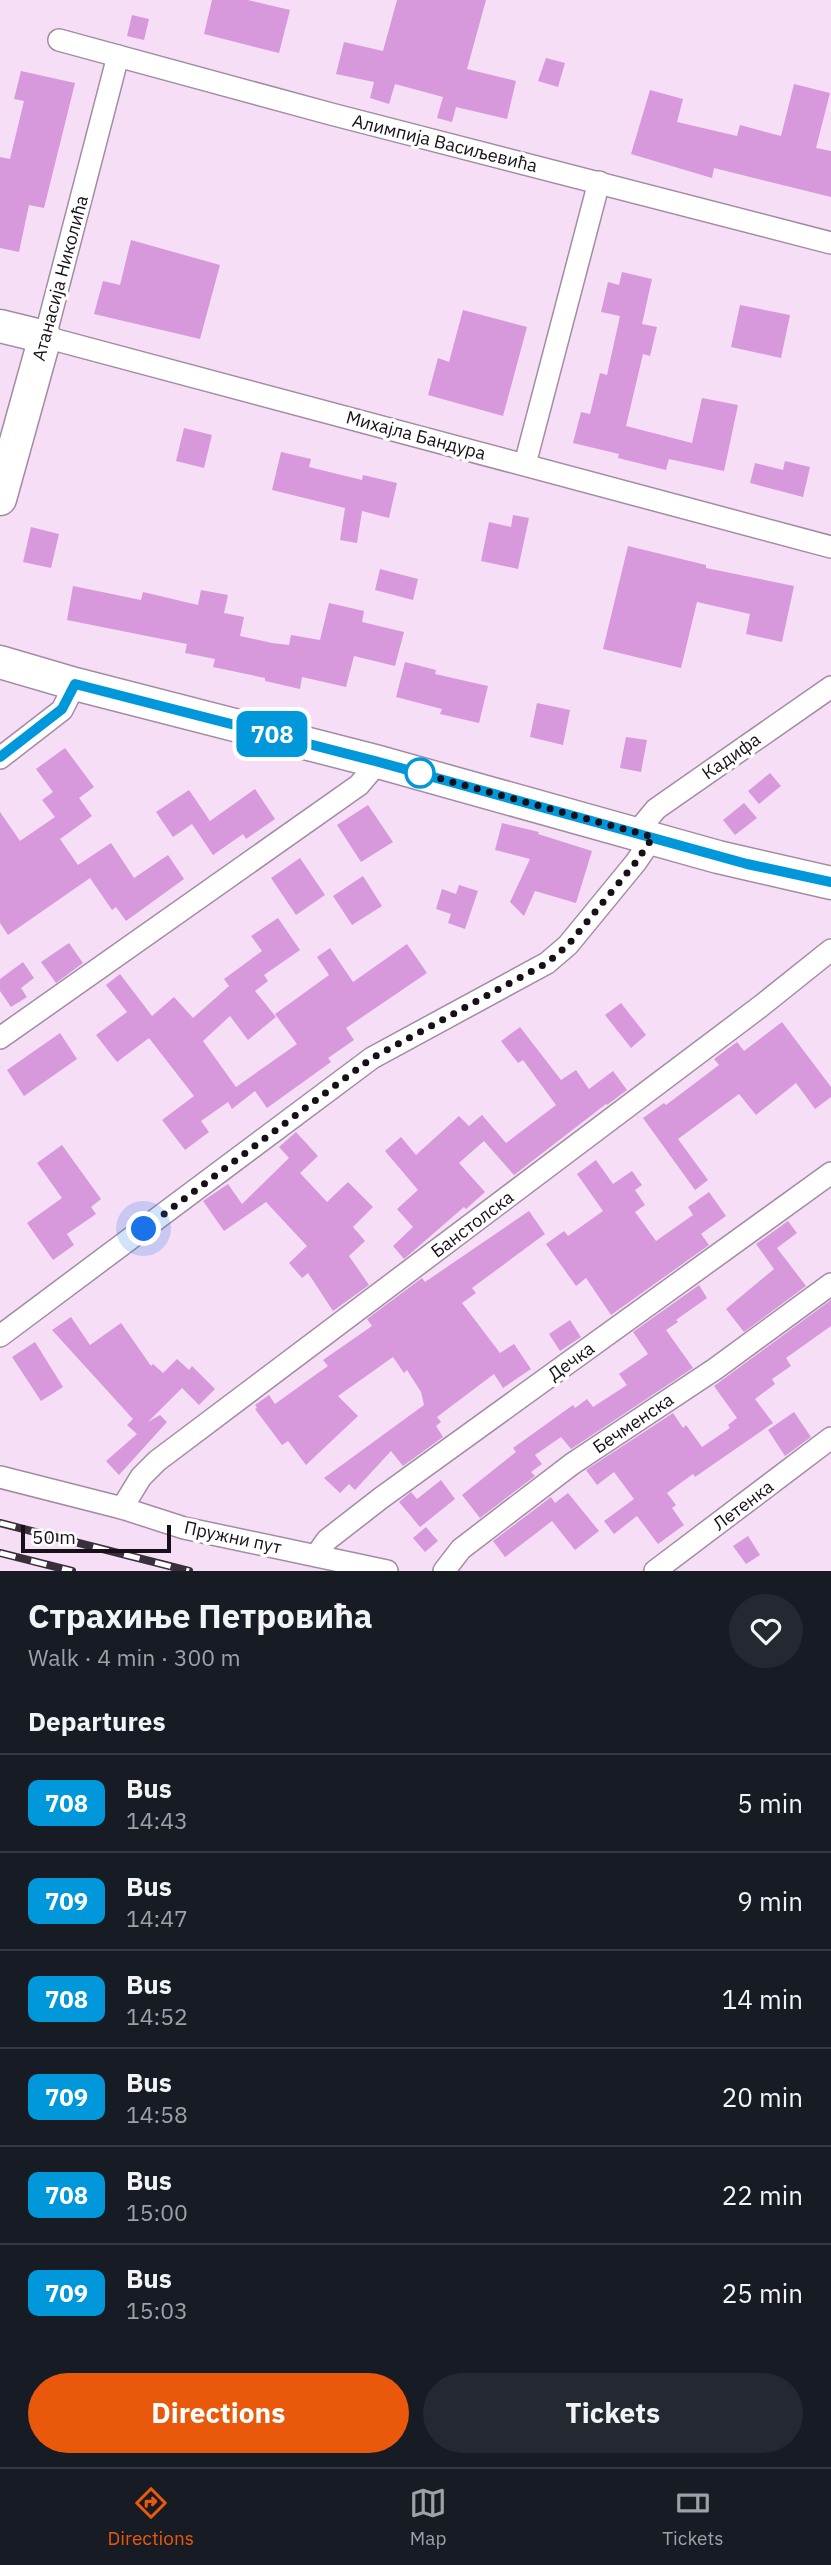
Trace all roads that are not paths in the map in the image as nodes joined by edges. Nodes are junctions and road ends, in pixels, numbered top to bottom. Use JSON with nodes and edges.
{"nodes":[{"id":1,"x":59,"y":40,"type":"dead end"},
{"id":2,"x":118,"y":56,"type":"junction"},
{"id":3,"x":599,"y":182,"type":"junction"},
{"id":4,"x":831,"y":243,"type":"edge"},
{"id":5,"x":0,"y":326,"type":"edge"},
{"id":6,"x":45,"y":337,"type":"junction"},
{"id":7,"x":525,"y":464,"type":"junction"},
{"id":8,"x":0,"y":499,"type":"edge"},
{"id":9,"x":831,"y":547,"type":"edge"},
{"id":10,"x":0,"y":662,"type":"edge"},
{"id":11,"x":75,"y":684,"type":"junction"},
{"id":12,"x":831,"y":687,"type":"edge"},
{"id":13,"x":0,"y":758,"type":"edge"},
{"id":14,"x":375,"y":761,"type":"junction"},
{"id":15,"x":645,"y":835,"type":"junction"},
{"id":16,"x":831,"y":883,"type":"edge"},
{"id":17,"x":831,"y":950,"type":"edge"},
{"id":18,"x":0,"y":1038,"type":"edge"},
{"id":19,"x":831,"y":1173,"type":"edge"},
{"id":20,"x":831,"y":1284,"type":"edge"},
{"id":21,"x":0,"y":1336,"type":"edge"},
{"id":22,"x":831,"y":1438,"type":"edge"},
{"id":23,"x":0,"y":1478,"type":"edge"},
{"id":24,"x":122,"y":1507,"type":"junction"},
{"id":25,"x":317,"y":1555,"type":"junction"},
{"id":26,"x":387,"y":1571,"type":"edge"},
{"id":27,"x":444,"y":1571,"type":"edge"},
{"id":28,"x":655,"y":1571,"type":"edge"}],
"edges":[{"from":1,"to":2,"type":"street","name":"Алимпија Васиљевића"},
{"from":2,"to":3,"type":"street","name":"Алимпија Васиљевића"},
{"from":2,"to":6,"type":"street","name":"Атанасија Николића"},
{"from":3,"to":4,"type":"street","name":"Алимпија Васиљевића"},
{"from":3,"to":7,"type":"street"},
{"from":5,"to":6,"type":"street","name":"Михајла Бандура"},
{"from":6,"to":7,"type":"street","name":"Михајла Бандура"},
{"from":6,"to":8,"type":"street","name":"Атанасија Николића"},
{"from":7,"to":9,"type":"street","name":"Михајла Бандура"},
{"from":10,"to":11,"type":"street"},
{"from":11,"to":13,"type":"street"},
{"from":11,"to":14,"type":"street"},
{"from":12,"to":15,"type":"street","name":"Кадифа"},
{"from":14,"to":15,"type":"street"},
{"from":14,"to":18,"type":"street"},
{"from":15,"to":16,"type":"street"},
{"from":15,"to":21,"type":"street","name":"Кадифа"},
{"from":17,"to":24,"type":"street","name":"Банстолска"},
{"from":19,"to":25,"type":"street","name":"Дечка"},
{"from":20,"to":27,"type":"street","name":"Бечменска"},
{"from":22,"to":28,"type":"street","name":"Летенка"},
{"from":23,"to":24,"type":"street","name":"Пружни пут"},
{"from":24,"to":25,"type":"street","name":"Пружни пут"},
{"from":25,"to":26,"type":"street","name":"Пружни пут"}]}
